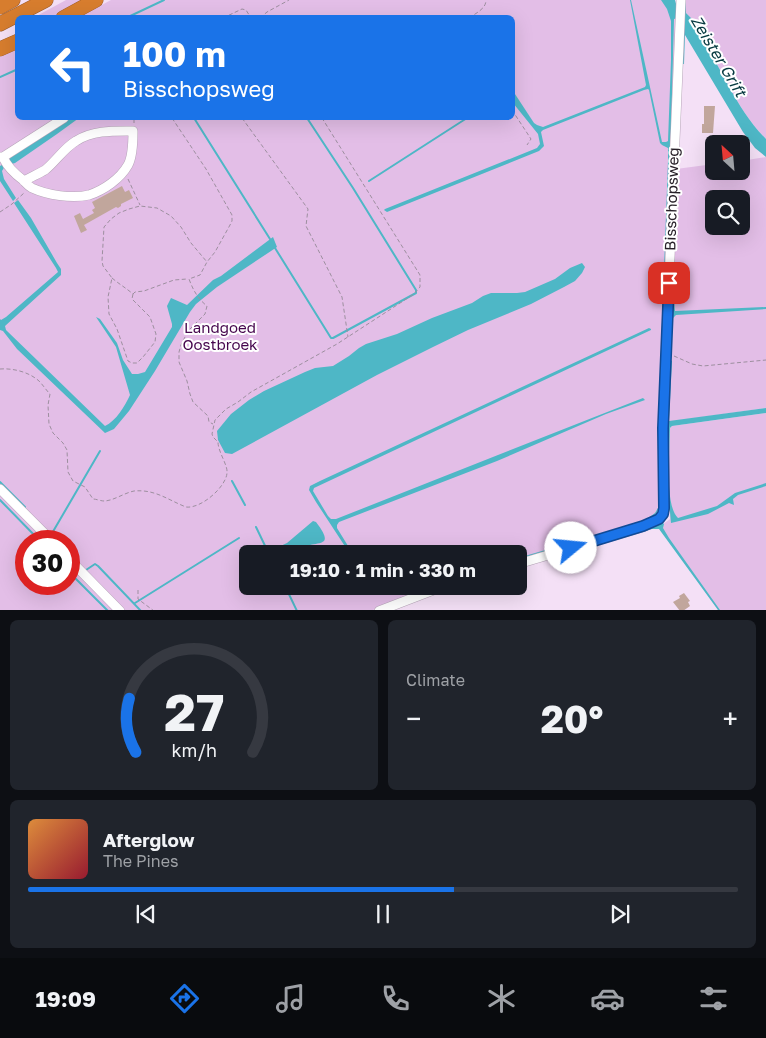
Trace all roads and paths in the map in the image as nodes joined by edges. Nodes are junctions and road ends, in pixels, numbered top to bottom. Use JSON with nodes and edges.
{"nodes":[{"id":1,"x":13,"y":0,"type":"edge"},
{"id":2,"x":46,"y":0,"type":"edge"},
{"id":3,"x":96,"y":0,"type":"edge"},
{"id":4,"x":289,"y":0,"type":"edge"},
{"id":5,"x":486,"y":0,"type":"edge"},
{"id":6,"x":681,"y":0,"type":"edge"},
{"id":7,"x":0,"y":7,"type":"edge"},
{"id":8,"x":17,"y":15,"type":"edge"},
{"id":9,"x":68,"y":15,"type":"edge"},
{"id":10,"x":229,"y":15,"type":"edge"},
{"id":11,"x":249,"y":15,"type":"edge"},
{"id":12,"x":263,"y":15,"type":"edge"},
{"id":13,"x":473,"y":15,"type":"edge"},
{"id":14,"x":15,"y":16,"type":"edge"},
{"id":15,"x":0,"y":24,"type":"edge"},
{"id":16,"x":15,"y":42,"type":"edge"},
{"id":17,"x":0,"y":49,"type":"edge"},
{"id":18,"x":515,"y":115,"type":"edge"},
{"id":19,"x":61,"y":120,"type":"edge"},
{"id":20,"x":173,"y":120,"type":"edge"},
{"id":21,"x":243,"y":120,"type":"edge"},
{"id":22,"x":323,"y":120,"type":"edge"},
{"id":23,"x":527,"y":145,"type":"dead end"},
{"id":24,"x":4,"y":161,"type":"edge"},
{"id":25,"x":124,"y":171,"type":"junction"},
{"id":26,"x":24,"y":181,"type":"junction"},
{"id":27,"x":19,"y":199,"type":"dead end"},
{"id":28,"x":140,"y":206,"type":"junction"},
{"id":29,"x":0,"y":212,"type":"edge"},
{"id":30,"x":207,"y":262,"type":"junction"},
{"id":31,"x":112,"y":278,"type":"junction"},
{"id":32,"x":188,"y":279,"type":"junction"},
{"id":33,"x":133,"y":294,"type":"junction"},
{"id":34,"x":348,"y":337,"type":"junction"},
{"id":35,"x":667,"y":355,"type":"junction"},
{"id":36,"x":766,"y":360,"type":"edge"},
{"id":37,"x":0,"y":369,"type":"edge"},
{"id":38,"x":214,"y":424,"type":"junction"},
{"id":39,"x":0,"y":489,"type":"edge"},
{"id":40,"x":41,"y":530,"type":"edge"},
{"id":41,"x":527,"y":561,"type":"edge"},
{"id":42,"x":80,"y":570,"type":"edge"},
{"id":43,"x":138,"y":590,"type":"dead end"},
{"id":44,"x":421,"y":595,"type":"edge"},
{"id":45,"x":120,"y":610,"type":"edge"},
{"id":46,"x":154,"y":610,"type":"edge"},
{"id":47,"x":382,"y":610,"type":"edge"}],
"edges":[{"from":1,"to":7,"type":"highway"},
{"from":2,"to":8,"type":"highway"},
{"from":3,"to":9,"type":"highway"},
{"from":4,"to":12,"type":"path"},
{"from":5,"to":13,"type":"path"},
{"from":6,"to":35,"type":"street","name":"Bisschopsweg"},
{"from":10,"to":11,"type":"path"},
{"from":14,"to":15,"type":"highway"},
{"from":16,"to":17,"type":"highway"},
{"from":18,"to":23,"type":"path"},
{"from":19,"to":24,"type":"street"},
{"from":20,"to":30,"type":"path"},
{"from":21,"to":34,"type":"path"},
{"from":22,"to":34,"type":"path"},
{"from":24,"to":26,"type":"street"},
{"from":25,"to":26,"type":"street"},
{"from":25,"to":26,"type":"street"},
{"from":25,"to":28,"type":"path"},
{"from":27,"to":29,"type":"path"},
{"from":28,"to":30,"type":"path"},
{"from":28,"to":31,"type":"path"},
{"from":30,"to":32,"type":"path"},
{"from":31,"to":33,"type":"path"},
{"from":31,"to":33,"type":"path"},
{"from":32,"to":33,"type":"path"},
{"from":32,"to":38,"type":"path"},
{"from":34,"to":38,"type":"path"},
{"from":35,"to":36,"type":"path"},
{"from":35,"to":41,"type":"street","name":"Bisschopsweg"},
{"from":37,"to":38,"type":"path"},
{"from":39,"to":40,"type":"street"},
{"from":42,"to":45,"type":"street"},
{"from":43,"to":46,"type":"path"},
{"from":44,"to":47,"type":"street"}]}
